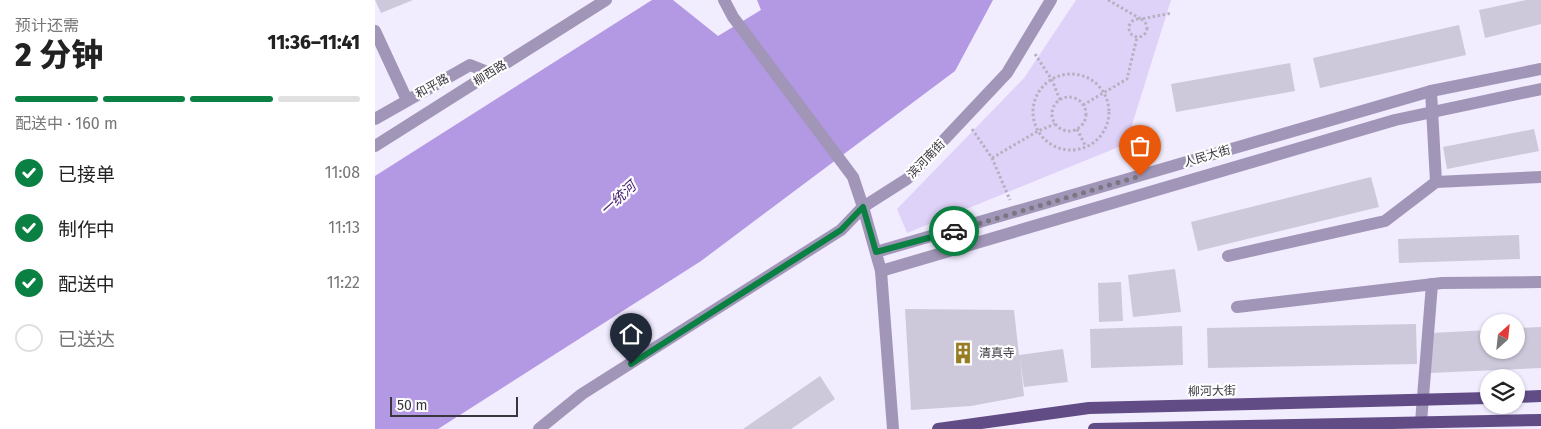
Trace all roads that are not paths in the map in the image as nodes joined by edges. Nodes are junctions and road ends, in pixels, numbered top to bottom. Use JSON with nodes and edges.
{"nodes":[{"id":1,"x":606,"y":0,"type":"edge"},
{"id":2,"x":724,"y":0,"type":"edge"},
{"id":3,"x":1051,"y":0,"type":"edge"},
{"id":4,"x":375,"y":31,"type":"edge"},
{"id":5,"x":1541,"y":69,"type":"edge"},
{"id":6,"x":490,"y":73,"type":"junction"},
{"id":7,"x":1541,"y":89,"type":"edge"},
{"id":8,"x":1431,"y":91,"type":"junction"},
{"id":9,"x":407,"y":100,"type":"junction"},
{"id":10,"x":1432,"y":113,"type":"junction"},
{"id":11,"x":375,"y":119,"type":"edge"},
{"id":12,"x":375,"y":146,"type":"edge"},
{"id":13,"x":1541,"y":176,"type":"edge"},
{"id":14,"x":1436,"y":182,"type":"junction"},
{"id":15,"x":863,"y":207,"type":"junction"},
{"id":16,"x":876,"y":252,"type":"junction"},
{"id":17,"x":1228,"y":256,"type":"dead end"},
{"id":18,"x":881,"y":271,"type":"junction"},
{"id":19,"x":1541,"y":282,"type":"edge"},
{"id":20,"x":1432,"y":284,"type":"junction"},
{"id":21,"x":1237,"y":307,"type":"dead end"},
{"id":22,"x":1541,"y":396,"type":"edge"},
{"id":23,"x":1525,"y":397,"type":"edge"},
{"id":24,"x":1480,"y":398,"type":"edge"},
{"id":25,"x":1422,"y":400,"type":"junction"},
{"id":26,"x":1541,"y":420,"type":"edge"},
{"id":27,"x":1421,"y":422,"type":"junction"},
{"id":28,"x":1347,"y":426,"type":"edge"},
{"id":29,"x":539,"y":429,"type":"edge"},
{"id":30,"x":893,"y":429,"type":"edge"},
{"id":31,"x":938,"y":429,"type":"edge"},
{"id":32,"x":1094,"y":429,"type":"edge"}],
"edges":[{"from":1,"to":6,"type":"street","name":"柳西路"},
{"from":2,"to":15,"type":"street"},
{"from":3,"to":15,"type":"street","name":"滨河南街"},
{"from":4,"to":9,"type":"street"},
{"from":5,"to":8,"type":"street","name":"人民大街"},
{"from":6,"to":9,"type":"street","name":"和平路"},
{"from":6,"to":12,"type":"street","name":"柳西路"},
{"from":7,"to":10,"type":"street","name":"人民大街"},
{"from":8,"to":10,"type":"street"},
{"from":8,"to":16,"type":"street","name":"人民大街"},
{"from":9,"to":11,"type":"street","name":"和平路"},
{"from":10,"to":14,"type":"street"},
{"from":10,"to":18,"type":"street","name":"人民大街"},
{"from":13,"to":14,"type":"street"},
{"from":14,"to":17,"type":"street"},
{"from":15,"to":16,"type":"street"},
{"from":15,"to":29,"type":"street","name":"滨河南街"},
{"from":16,"to":18,"type":"street"},
{"from":18,"to":30,"type":"street"},
{"from":19,"to":20,"type":"street"},
{"from":20,"to":21,"type":"street"},
{"from":20,"to":25,"type":"street"},
{"from":22,"to":23,"type":"main road"},
{"from":24,"to":25,"type":"main road","name":"柳河大街"},
{"from":25,"to":27,"type":"street"},
{"from":25,"to":31,"type":"main road","name":"柳河大街"},
{"from":26,"to":27,"type":"main road"},
{"from":27,"to":28,"type":"main road"},
{"from":28,"to":32,"type":"main road"}]}
